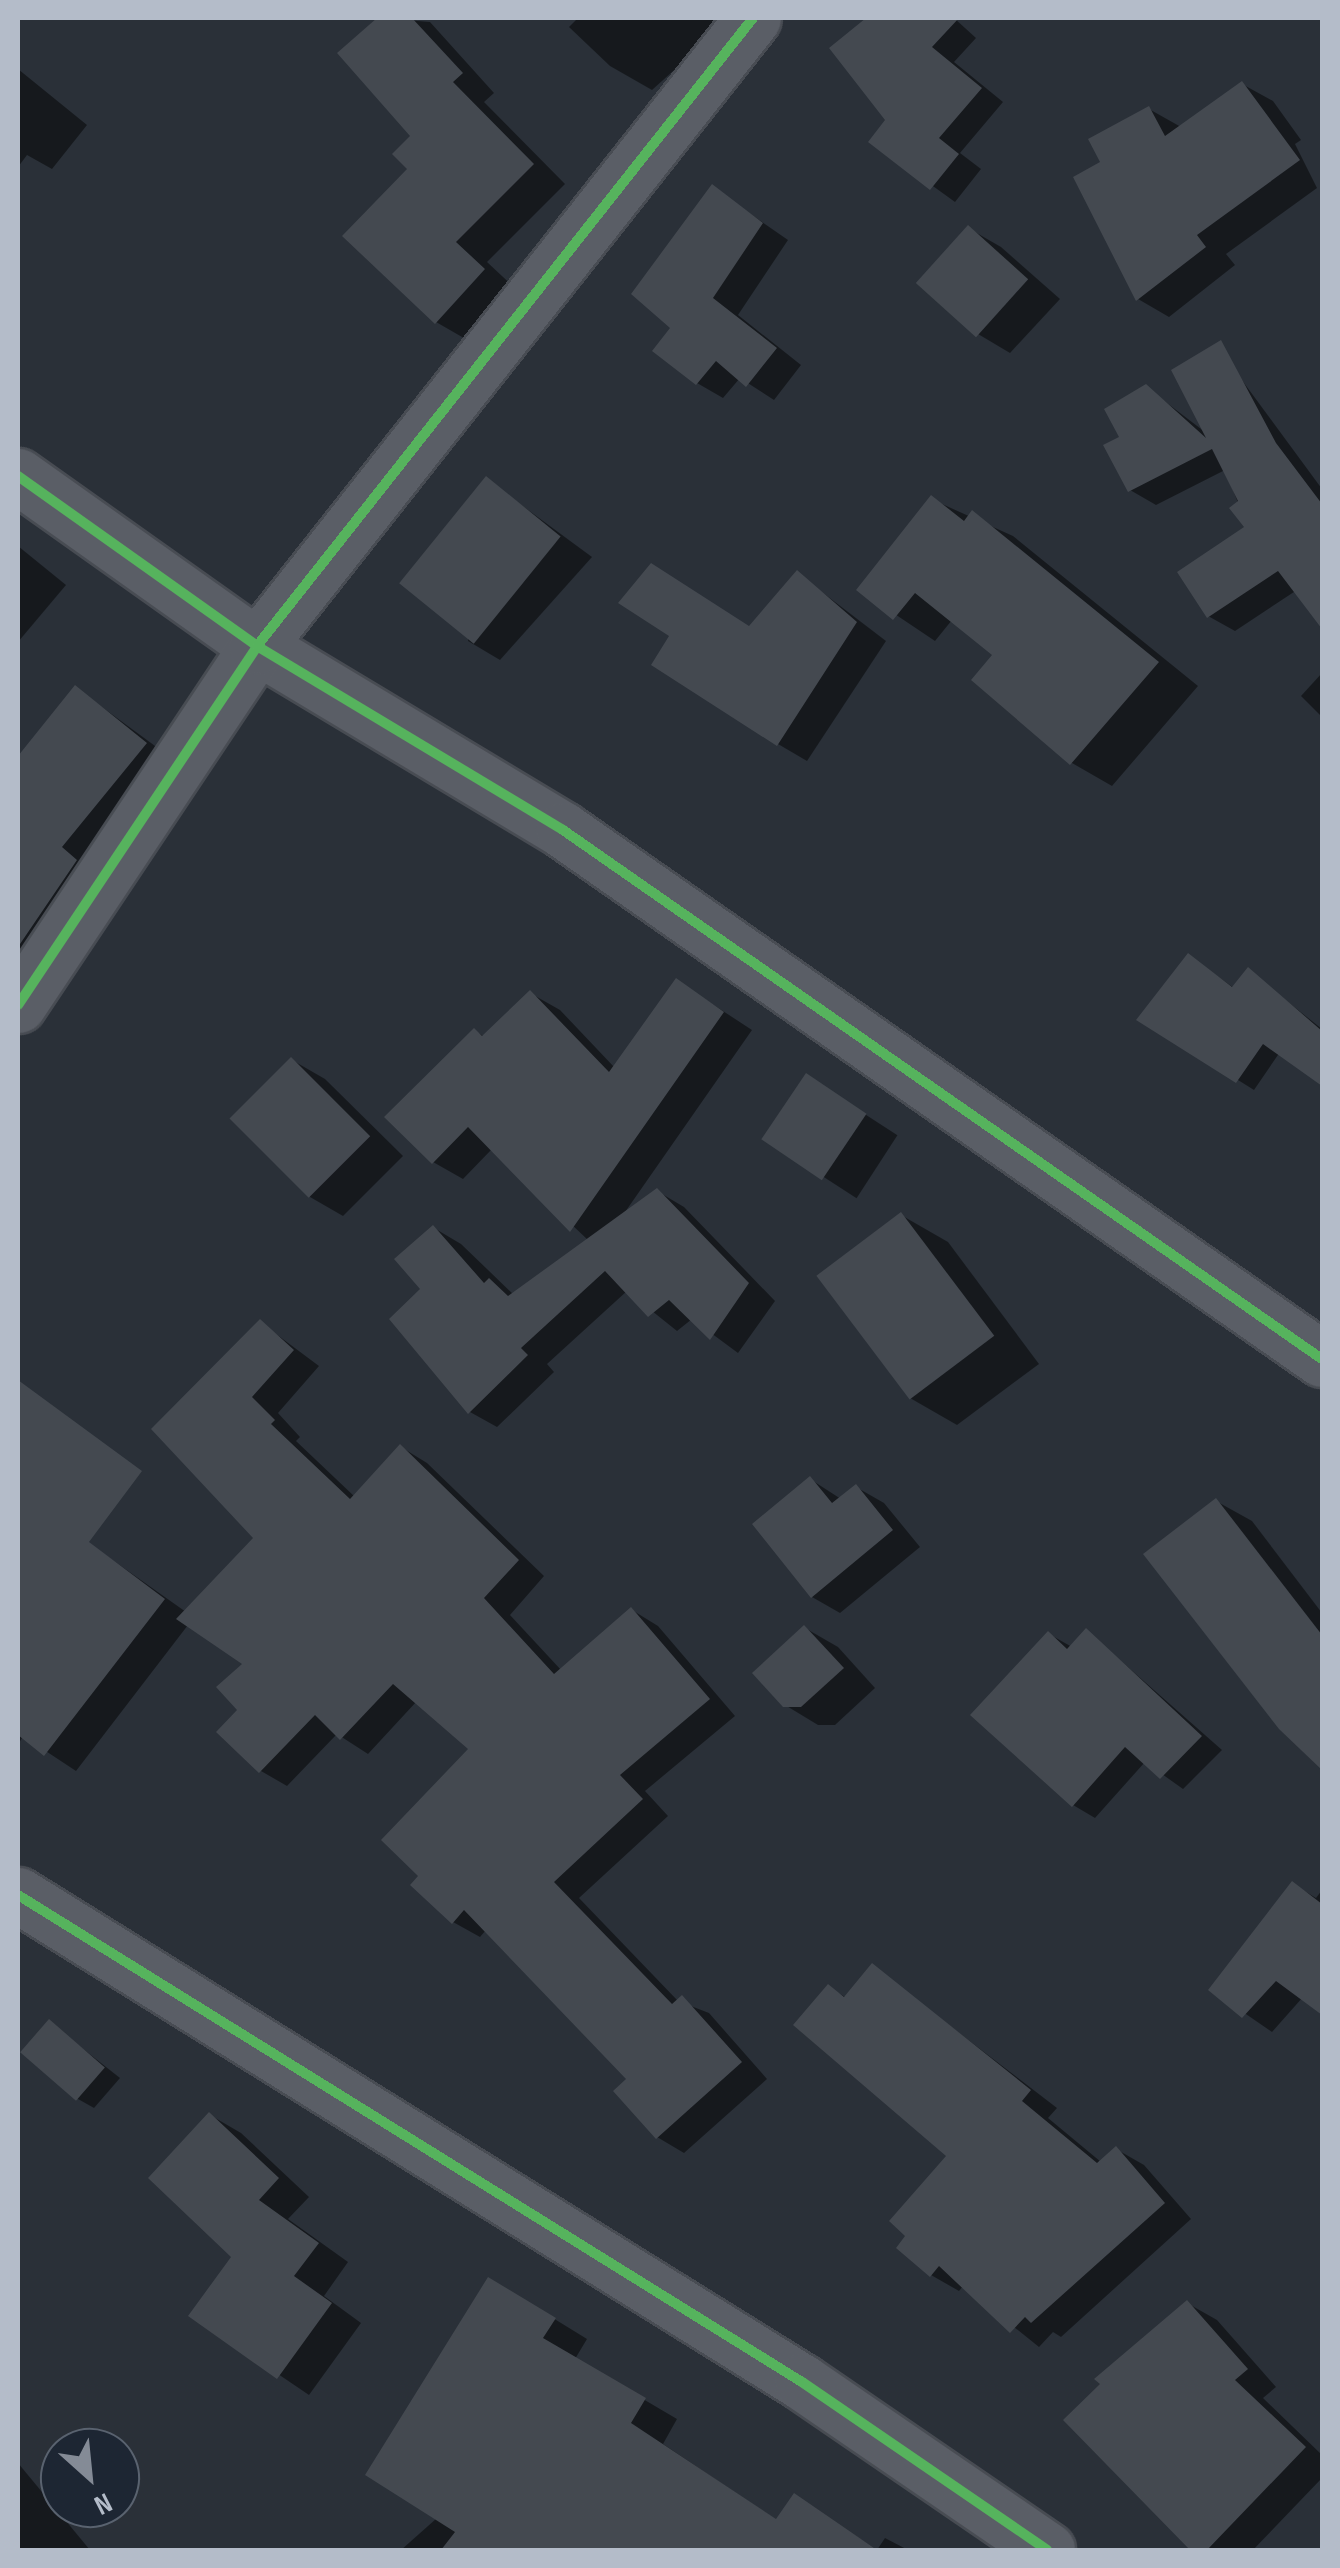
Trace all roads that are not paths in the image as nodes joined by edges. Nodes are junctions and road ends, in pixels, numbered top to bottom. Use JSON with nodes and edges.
{"nodes":[{"id":1,"x":753,"y":18,"type":"edge"},
{"id":2,"x":18,"y":476,"type":"edge"},
{"id":3,"x":257,"y":646,"type":"junction"},
{"id":4,"x":18,"y":1005,"type":"edge"},
{"id":5,"x":1322,"y":1359,"type":"edge"},
{"id":6,"x":18,"y":1895,"type":"edge"},
{"id":7,"x":1047,"y":2550,"type":"edge"}],
"edges":[{"from":1,"to":3,"type":"street"},
{"from":2,"to":3,"type":"street"},
{"from":3,"to":4,"type":"street"},
{"from":3,"to":5,"type":"street"},
{"from":6,"to":7,"type":"street"}]}
